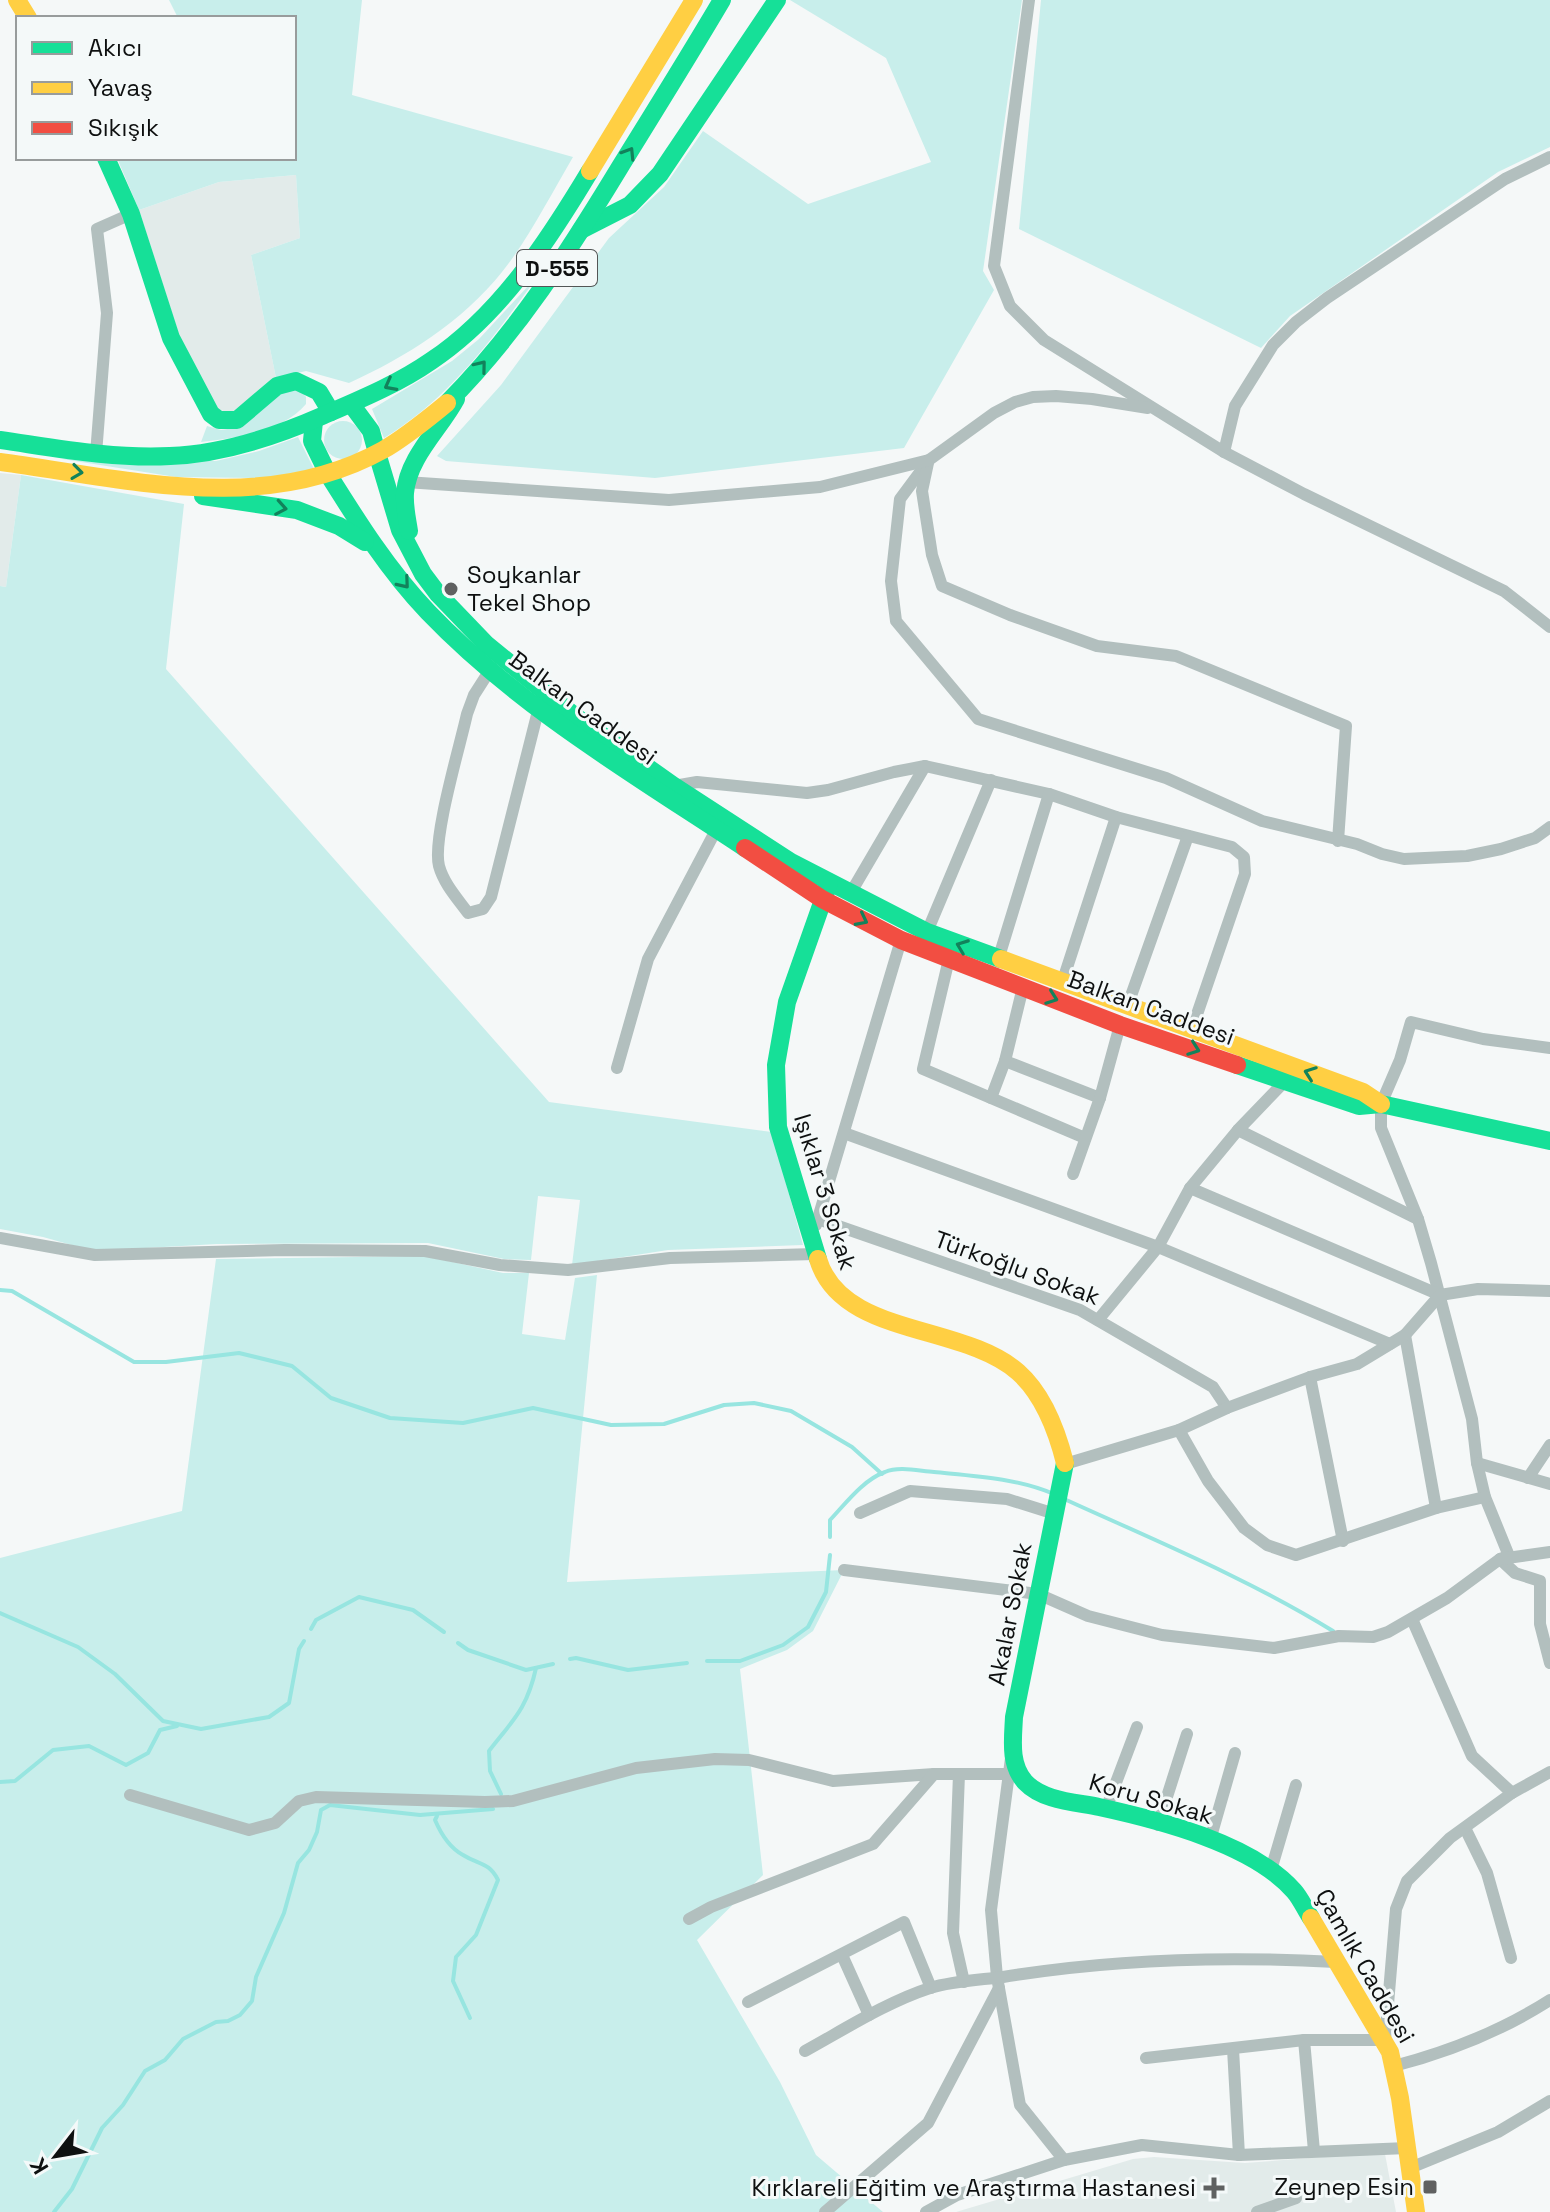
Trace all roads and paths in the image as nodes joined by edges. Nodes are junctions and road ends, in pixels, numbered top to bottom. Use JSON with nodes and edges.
{"nodes":[{"id":1,"x":694,"y":0,"type":"edge"},
{"id":2,"x":722,"y":0,"type":"edge"},
{"id":3,"x":777,"y":0,"type":"edge"},
{"id":4,"x":1029,"y":0,"type":"edge"},
{"id":5,"x":1550,"y":157,"type":"edge"},
{"id":6,"x":107,"y":160,"type":"edge"},
{"id":7,"x":131,"y":214,"type":"junction"},
{"id":8,"x":581,"y":230,"type":"junction"},
{"id":9,"x":461,"y":388,"type":"junction"},
{"id":10,"x":351,"y":404,"type":"junction"},
{"id":11,"x":1153,"y":409,"type":"junction"},
{"id":12,"x":331,"y":412,"type":"junction"},
{"id":13,"x":314,"y":421,"type":"junction"},
{"id":14,"x":0,"y":440,"type":"edge"},
{"id":15,"x":1224,"y":452,"type":"junction"},
{"id":16,"x":377,"y":453,"type":"junction"},
{"id":17,"x":96,"y":454,"type":"junction"},
{"id":18,"x":929,"y":460,"type":"junction"},
{"id":19,"x":0,"y":462,"type":"edge"},
{"id":20,"x":328,"y":474,"type":"junction"},
{"id":21,"x":406,"y":482,"type":"junction"},
{"id":22,"x":178,"y":486,"type":"junction"},
{"id":23,"x":407,"y":546,"type":"junction"},
{"id":24,"x":374,"y":547,"type":"junction"},
{"id":25,"x":1550,"y":627,"type":"edge"},
{"id":26,"x":490,"y":670,"type":"junction"},
{"id":27,"x":538,"y":711,"type":"junction"},
{"id":28,"x":925,"y":766,"type":"junction"},
{"id":29,"x":991,"y":780,"type":"junction"},
{"id":30,"x":674,"y":786,"type":"junction"},
{"id":31,"x":1049,"y":794,"type":"junction"},
{"id":32,"x":1116,"y":817,"type":"junction"},
{"id":33,"x":1550,"y":827,"type":"edge"},
{"id":34,"x":716,"y":830,"type":"junction"},
{"id":35,"x":1188,"y":836,"type":"junction"},
{"id":36,"x":1338,"y":841,"type":"junction"},
{"id":37,"x":826,"y":891,"type":"junction"},
{"id":38,"x":850,"y":894,"type":"junction"},
{"id":39,"x":927,"y":932,"type":"junction"},
{"id":40,"x":901,"y":940,"type":"junction"},
{"id":41,"x":949,"y":959,"type":"junction"},
{"id":42,"x":998,"y":960,"type":"junction"},
{"id":43,"x":1062,"y":983,"type":"junction"},
{"id":44,"x":1023,"y":987,"type":"junction"},
{"id":45,"x":1127,"y":1007,"type":"junction"},
{"id":46,"x":1120,"y":1025,"type":"junction"},
{"id":47,"x":1192,"y":1029,"type":"junction"},
{"id":48,"x":1550,"y":1048,"type":"edge"},
{"id":49,"x":1005,"y":1061,"type":"junction"},
{"id":50,"x":617,"y":1068,"type":"dead end"},
{"id":51,"x":1285,"y":1081,"type":"junction"},
{"id":52,"x":991,"y":1098,"type":"junction"},
{"id":53,"x":1100,"y":1098,"type":"junction"},
{"id":54,"x":1381,"y":1104,"type":"junction"},
{"id":55,"x":1238,"y":1130,"type":"junction"},
{"id":56,"x":844,"y":1133,"type":"junction"},
{"id":57,"x":1085,"y":1138,"type":"junction"},
{"id":58,"x":1550,"y":1141,"type":"edge"},
{"id":59,"x":1073,"y":1174,"type":"dead end"},
{"id":60,"x":1190,"y":1188,"type":"junction"},
{"id":61,"x":818,"y":1219,"type":"junction"},
{"id":62,"x":1418,"y":1219,"type":"junction"},
{"id":63,"x":0,"y":1238,"type":"edge"},
{"id":64,"x":814,"y":1247,"type":"junction"},
{"id":65,"x":1158,"y":1247,"type":"junction"},
{"id":66,"x":1550,"y":1291,"type":"edge"},
{"id":67,"x":1440,"y":1295,"type":"junction"},
{"id":68,"x":1098,"y":1320,"type":"junction"},
{"id":69,"x":1405,"y":1335,"type":"junction"},
{"id":70,"x":1390,"y":1344,"type":"junction"},
{"id":71,"x":1310,"y":1377,"type":"junction"},
{"id":72,"x":1227,"y":1408,"type":"junction"},
{"id":73,"x":1179,"y":1430,"type":"junction"},
{"id":74,"x":1550,"y":1445,"type":"edge"},
{"id":75,"x":1477,"y":1463,"type":"junction"},
{"id":76,"x":1065,"y":1464,"type":"junction"},
{"id":77,"x":1528,"y":1478,"type":"junction"},
{"id":78,"x":1550,"y":1484,"type":"edge"},
{"id":79,"x":1485,"y":1497,"type":"junction"},
{"id":80,"x":1436,"y":1508,"type":"junction"},
{"id":81,"x":1055,"y":1512,"type":"junction"},
{"id":82,"x":860,"y":1513,"type":"dead end"},
{"id":83,"x":1343,"y":1541,"type":"junction"},
{"id":84,"x":1550,"y":1552,"type":"edge"},
{"id":85,"x":1500,"y":1559,"type":"junction"},
{"id":86,"x":844,"y":1570,"type":"dead end"},
{"id":87,"x":1545,"y":1582,"type":"edge"},
{"id":88,"x":1038,"y":1594,"type":"junction"},
{"id":89,"x":1412,"y":1619,"type":"junction"},
{"id":90,"x":1550,"y":1663,"type":"edge"},
{"id":91,"x":1137,"y":1727,"type":"dead end"},
{"id":92,"x":1187,"y":1734,"type":"dead end"},
{"id":93,"x":1235,"y":1753,"type":"dead end"},
{"id":94,"x":1550,"y":1772,"type":"edge"},
{"id":95,"x":934,"y":1774,"type":"junction"},
{"id":96,"x":959,"y":1774,"type":"junction"},
{"id":97,"x":1014,"y":1774,"type":"junction"},
{"id":98,"x":1296,"y":1785,"type":"dead end"},
{"id":99,"x":1512,"y":1793,"type":"junction"},
{"id":100,"x":130,"y":1795,"type":"dead end"},
{"id":101,"x":1106,"y":1809,"type":"junction"},
{"id":102,"x":1158,"y":1825,"type":"junction"},
{"id":103,"x":1465,"y":1828,"type":"junction"},
{"id":104,"x":1210,"y":1840,"type":"junction"},
{"id":105,"x":1271,"y":1870,"type":"junction"},
{"id":106,"x":689,"y":1919,"type":"dead end"},
{"id":107,"x":842,"y":1955,"type":"junction"},
{"id":108,"x":1511,"y":1958,"type":"dead end"},
{"id":109,"x":1336,"y":1962,"type":"junction"},
{"id":110,"x":964,"y":1982,"type":"junction"},
{"id":111,"x":998,"y":1982,"type":"junction"},
{"id":112,"x":931,"y":1988,"type":"junction"},
{"id":113,"x":1550,"y":2000,"type":"edge"},
{"id":114,"x":748,"y":2002,"type":"dead end"},
{"id":115,"x":869,"y":2015,"type":"junction"},
{"id":116,"x":1304,"y":2040,"type":"junction"},
{"id":117,"x":1385,"y":2040,"type":"junction"},
{"id":118,"x":1233,"y":2049,"type":"junction"},
{"id":119,"x":805,"y":2051,"type":"dead end"},
{"id":120,"x":1146,"y":2058,"type":"dead end"},
{"id":121,"x":1394,"y":2066,"type":"junction"},
{"id":122,"x":1550,"y":2101,"type":"edge"},
{"id":123,"x":1407,"y":2148,"type":"junction"},
{"id":124,"x":1314,"y":2151,"type":"junction"},
{"id":125,"x":1239,"y":2155,"type":"junction"},
{"id":126,"x":1064,"y":2160,"type":"junction"},
{"id":127,"x":1410,"y":2168,"type":"junction"},
{"id":128,"x":1296,"y":2198,"type":"dead end"},
{"id":129,"x":825,"y":2212,"type":"edge"},
{"id":130,"x":926,"y":2212,"type":"edge"},
{"id":131,"x":1257,"y":2212,"type":"edge"},
{"id":132,"x":1418,"y":2212,"type":"edge"}],
"edges":[{"from":1,"to":10,"type":"main road","number":"D-555","one_way":true},
{"from":8,"to":2,"type":"main road","number":"D-555","one_way":true},
{"from":3,"to":8,"type":"main road"},
{"from":4,"to":11,"type":"street"},
{"from":5,"to":15,"type":"street"},
{"from":6,"to":7,"type":"main road"},
{"from":7,"to":12,"type":"main road"},
{"from":7,"to":17,"type":"street"},
{"from":9,"to":8,"type":"main road","number":"D-555","one_way":true},
{"from":9,"to":16,"type":"main road","number":"D-555"},
{"from":9,"to":21,"type":"main road"},
{"from":10,"to":12,"type":"main road","number":"D-555"},
{"from":10,"to":16,"type":"main road"},
{"from":11,"to":15,"type":"street"},
{"from":11,"to":18,"type":"street"},
{"from":12,"to":13,"type":"main road","number":"D-555"},
{"from":13,"to":17,"type":"main road","number":"D-555"},
{"from":13,"to":20,"type":"main road"},
{"from":14,"to":17,"type":"main road","number":"D-555"},
{"from":15,"to":25,"type":"street"},
{"from":16,"to":20,"type":"main road","number":"D-555"},
{"from":16,"to":23,"type":"main road","name":"Balkan Caddesi"},
{"from":18,"to":21,"type":"street"},
{"from":18,"to":36,"type":"street"},
{"from":18,"to":36,"type":"street"},
{"from":19,"to":22,"type":"main road","number":"D-555","one_way":true},
{"from":20,"to":22,"type":"main road","number":"D-555"},
{"from":20,"to":24,"type":"main road","name":"Balkan Caddesi"},
{"from":21,"to":23,"type":"main road"},
{"from":22,"to":24,"type":"main road","one_way":true},
{"from":23,"to":30,"type":"main road","name":"Balkan Caddesi"},
{"from":24,"to":26,"type":"main road","name":"Balkan Caddesi","one_way":true},
{"from":26,"to":27,"type":"main road","name":"Balkan Caddesi"},
{"from":26,"to":27,"type":"street"},
{"from":27,"to":34,"type":"main road","name":"Balkan Caddesi"},
{"from":28,"to":29,"type":"street"},
{"from":28,"to":30,"type":"street"},
{"from":28,"to":38,"type":"street"},
{"from":29,"to":31,"type":"street"},
{"from":29,"to":39,"type":"street"},
{"from":30,"to":37,"type":"main road","name":"Balkan Caddesi"},
{"from":31,"to":32,"type":"street"},
{"from":31,"to":42,"type":"street"},
{"from":32,"to":35,"type":"street"},
{"from":32,"to":43,"type":"street"},
{"from":33,"to":36,"type":"street"},
{"from":34,"to":37,"type":"main road","name":"Balkan Caddesi"},
{"from":34,"to":50,"type":"street"},
{"from":35,"to":45,"type":"street"},
{"from":35,"to":47,"type":"street"},
{"from":37,"to":38,"type":"main road","name":"Balkan Caddesi"},
{"from":37,"to":40,"type":"main road","name":"Balkan Caddesi","one_way":true},
{"from":37,"to":64,"type":"main road","name":"Işıklar 3 Sokak"},
{"from":38,"to":39,"type":"main road","name":"Balkan Caddesi"},
{"from":42,"to":39,"type":"main road","name":"Balkan Caddesi","one_way":true},
{"from":40,"to":41,"type":"main road","name":"Balkan Caddesi"},
{"from":40,"to":56,"type":"street"},
{"from":41,"to":44,"type":"main road","name":"Balkan Caddesi"},
{"from":41,"to":52,"type":"street"},
{"from":42,"to":43,"type":"main road","name":"Balkan Caddesi"},
{"from":43,"to":45,"type":"main road","name":"Balkan Caddesi"},
{"from":44,"to":46,"type":"main road","name":"Balkan Caddesi","one_way":true},
{"from":44,"to":49,"type":"street"},
{"from":45,"to":46,"type":"main road"},
{"from":45,"to":47,"type":"main road","name":"Balkan Caddesi"},
{"from":46,"to":51,"type":"main road","name":"Balkan Caddesi","one_way":true},
{"from":46,"to":53,"type":"street"},
{"from":54,"to":47,"type":"main road","name":"Balkan Caddesi","one_way":true},
{"from":48,"to":54,"type":"street"},
{"from":49,"to":52,"type":"street"},
{"from":49,"to":53,"type":"street"},
{"from":51,"to":54,"type":"main road","name":"Balkan Caddesi"},
{"from":51,"to":55,"type":"street"},
{"from":52,"to":57,"type":"street"},
{"from":53,"to":57,"type":"street"},
{"from":54,"to":58,"type":"main road","name":"Balkan Caddesi"},
{"from":54,"to":62,"type":"street"},
{"from":55,"to":60,"type":"street"},
{"from":55,"to":62,"type":"street"},
{"from":56,"to":61,"type":"street"},
{"from":56,"to":65,"type":"street"},
{"from":57,"to":59,"type":"street"},
{"from":60,"to":65,"type":"street"},
{"from":60,"to":67,"type":"street"},
{"from":61,"to":64,"type":"street"},
{"from":61,"to":68,"type":"street","name":"Türkoğlu Sokak"},
{"from":62,"to":67,"type":"street"},
{"from":63,"to":64,"type":"street"},
{"from":64,"to":76,"type":"main road","name":"Işıklar 3 Sokak"},
{"from":65,"to":68,"type":"street"},
{"from":65,"to":70,"type":"street"},
{"from":66,"to":67,"type":"street"},
{"from":67,"to":69,"type":"street"},
{"from":67,"to":75,"type":"street"},
{"from":68,"to":72,"type":"street","name":"Türkoğlu Sokak"},
{"from":69,"to":70,"type":"street"},
{"from":69,"to":80,"type":"street"},
{"from":70,"to":71,"type":"street"},
{"from":71,"to":72,"type":"street"},
{"from":71,"to":83,"type":"street"},
{"from":72,"to":73,"type":"street"},
{"from":73,"to":76,"type":"street"},
{"from":73,"to":83,"type":"street"},
{"from":74,"to":77,"type":"street"},
{"from":75,"to":77,"type":"street"},
{"from":75,"to":79,"type":"street"},
{"from":76,"to":81,"type":"main road","name":"Akalar Sokak"},
{"from":77,"to":78,"type":"street"},
{"from":79,"to":80,"type":"street"},
{"from":79,"to":85,"type":"street"},
{"from":80,"to":83,"type":"street"},
{"from":81,"to":82,"type":"street"},
{"from":81,"to":88,"type":"main road","name":"Akalar Sokak"},
{"from":84,"to":85,"type":"street"},
{"from":85,"to":87,"type":"street"},
{"from":85,"to":89,"type":"street"},
{"from":86,"to":88,"type":"street"},
{"from":87,"to":90,"type":"street"},
{"from":88,"to":89,"type":"street"},
{"from":88,"to":97,"type":"main road","name":"Akalar Sokak"},
{"from":89,"to":99,"type":"street"},
{"from":91,"to":101,"type":"street"},
{"from":92,"to":102,"type":"street"},
{"from":93,"to":104,"type":"street"},
{"from":94,"to":99,"type":"street"},
{"from":95,"to":96,"type":"street"},
{"from":95,"to":100,"type":"street"},
{"from":95,"to":106,"type":"street"},
{"from":96,"to":97,"type":"street"},
{"from":96,"to":110,"type":"street"},
{"from":97,"to":101,"type":"main road","name":"Koru Sokak"},
{"from":97,"to":111,"type":"street"},
{"from":98,"to":105,"type":"street"},
{"from":99,"to":103,"type":"street"},
{"from":101,"to":102,"type":"main road","name":"Koru Sokak"},
{"from":102,"to":104,"type":"main road","name":"Koru Sokak"},
{"from":103,"to":108,"type":"street"},
{"from":103,"to":117,"type":"street"},
{"from":104,"to":105,"type":"main road","name":"Koru Sokak"},
{"from":105,"to":109,"type":"main road","name":"Çamlık Caddesi"},
{"from":107,"to":112,"type":"street"},
{"from":107,"to":114,"type":"street"},
{"from":107,"to":115,"type":"street"},
{"from":109,"to":111,"type":"street"},
{"from":109,"to":117,"type":"main road","name":"Çamlık Caddesi"},
{"from":110,"to":111,"type":"street"},
{"from":110,"to":112,"type":"street"},
{"from":111,"to":126,"type":"street"},
{"from":111,"to":129,"type":"street"},
{"from":112,"to":115,"type":"street"},
{"from":113,"to":121,"type":"street"},
{"from":115,"to":119,"type":"street"},
{"from":116,"to":117,"type":"street"},
{"from":116,"to":118,"type":"street"},
{"from":116,"to":124,"type":"street"},
{"from":117,"to":121,"type":"main road","name":"Çamlık Caddesi"},
{"from":118,"to":120,"type":"street"},
{"from":118,"to":125,"type":"street"},
{"from":121,"to":123,"type":"main road","name":"Çamlık Caddesi"},
{"from":122,"to":127,"type":"street"},
{"from":123,"to":124,"type":"street"},
{"from":123,"to":127,"type":"main road","name":"Çamlık Caddesi"},
{"from":124,"to":125,"type":"street"},
{"from":125,"to":126,"type":"street"},
{"from":126,"to":130,"type":"street"},
{"from":127,"to":132,"type":"main road","name":"Çamlık Caddesi"},
{"from":128,"to":131,"type":"street"}]}
